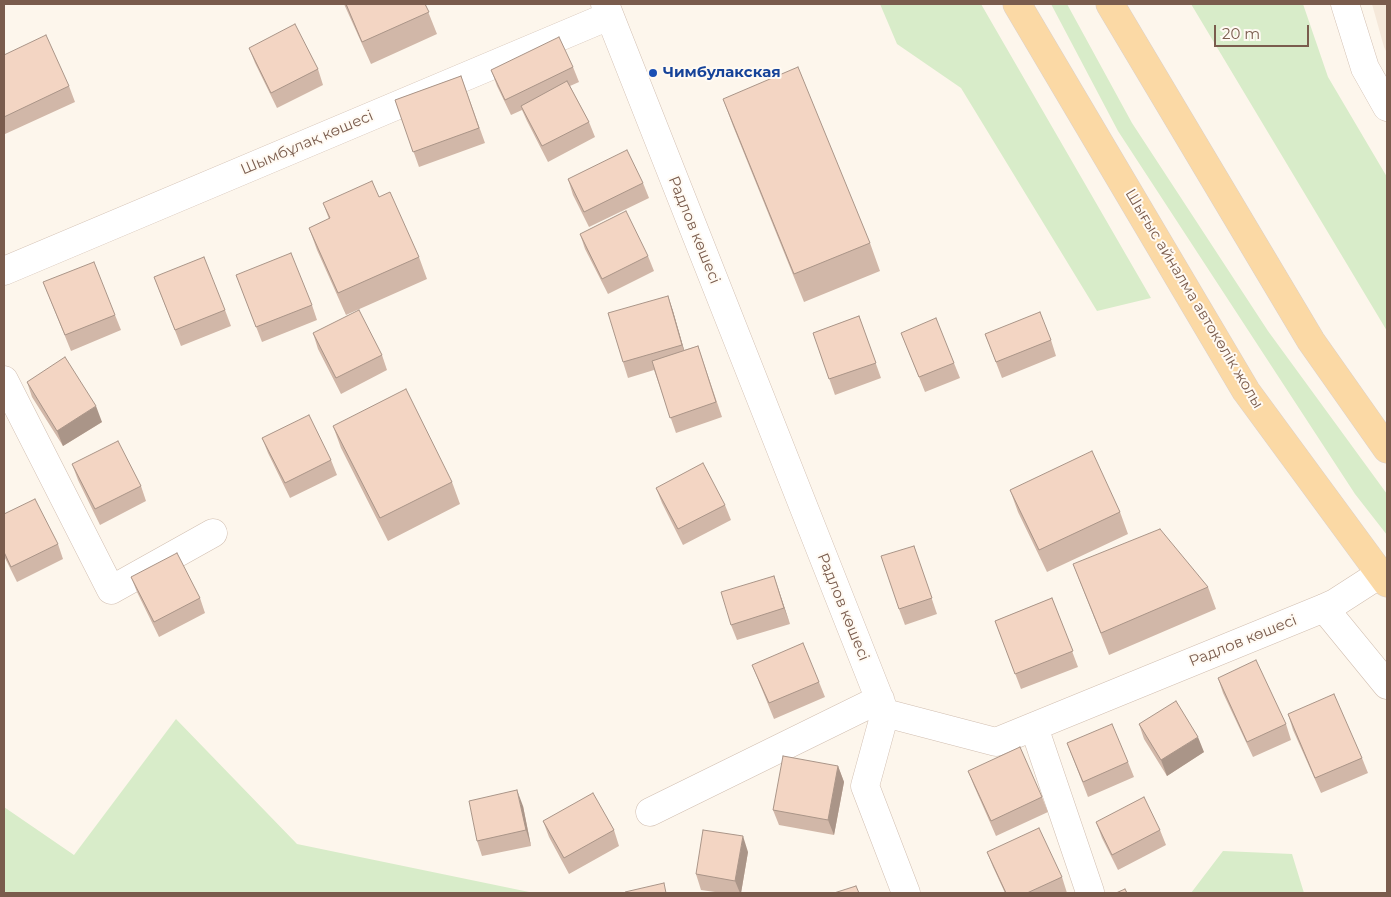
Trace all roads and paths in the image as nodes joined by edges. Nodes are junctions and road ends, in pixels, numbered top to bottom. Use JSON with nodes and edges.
{"nodes":[{"id":1,"x":1017,"y":4,"type":"edge"},
{"id":2,"x":1110,"y":4,"type":"edge"},
{"id":3,"x":1345,"y":4,"type":"edge"},
{"id":4,"x":607,"y":10,"type":"edge"},
{"id":5,"x":1387,"y":107,"type":"edge"},
{"id":6,"x":4,"y":271,"type":"edge"},
{"id":7,"x":4,"y":380,"type":"edge"},
{"id":8,"x":1387,"y":450,"type":"edge"},
{"id":9,"x":213,"y":533,"type":"dead end"},
{"id":10,"x":1383,"y":579,"type":"edge"},
{"id":11,"x":1324,"y":608,"type":"junction"},
{"id":12,"x":1387,"y":685,"type":"edge"},
{"id":13,"x":883,"y":706,"type":"junction"},
{"id":14,"x":1034,"y":727,"type":"junction"},
{"id":15,"x":650,"y":812,"type":"dead end"},
{"id":16,"x":1090,"y":892,"type":"edge"},
{"id":17,"x":906,"y":893,"type":"edge"}],
"edges":[{"from":1,"to":10,"type":"main road","name":"Шығыс айналма автокөлік жолы"},
{"from":2,"to":8,"type":"main road"},
{"from":3,"to":5,"type":"street"},
{"from":4,"to":6,"type":"street","name":"Шымбұлақ көшесі"},
{"from":4,"to":13,"type":"street","name":"Радлов көшесі"},
{"from":7,"to":9,"type":"street"},
{"from":10,"to":11,"type":"street","name":"Радлов көшесі"},
{"from":11,"to":12,"type":"street"},
{"from":11,"to":14,"type":"street","name":"Радлов көшесі"},
{"from":13,"to":14,"type":"street","name":"Радлов көшесі"},
{"from":13,"to":15,"type":"street"},
{"from":13,"to":17,"type":"street"},
{"from":14,"to":16,"type":"street"}]}
